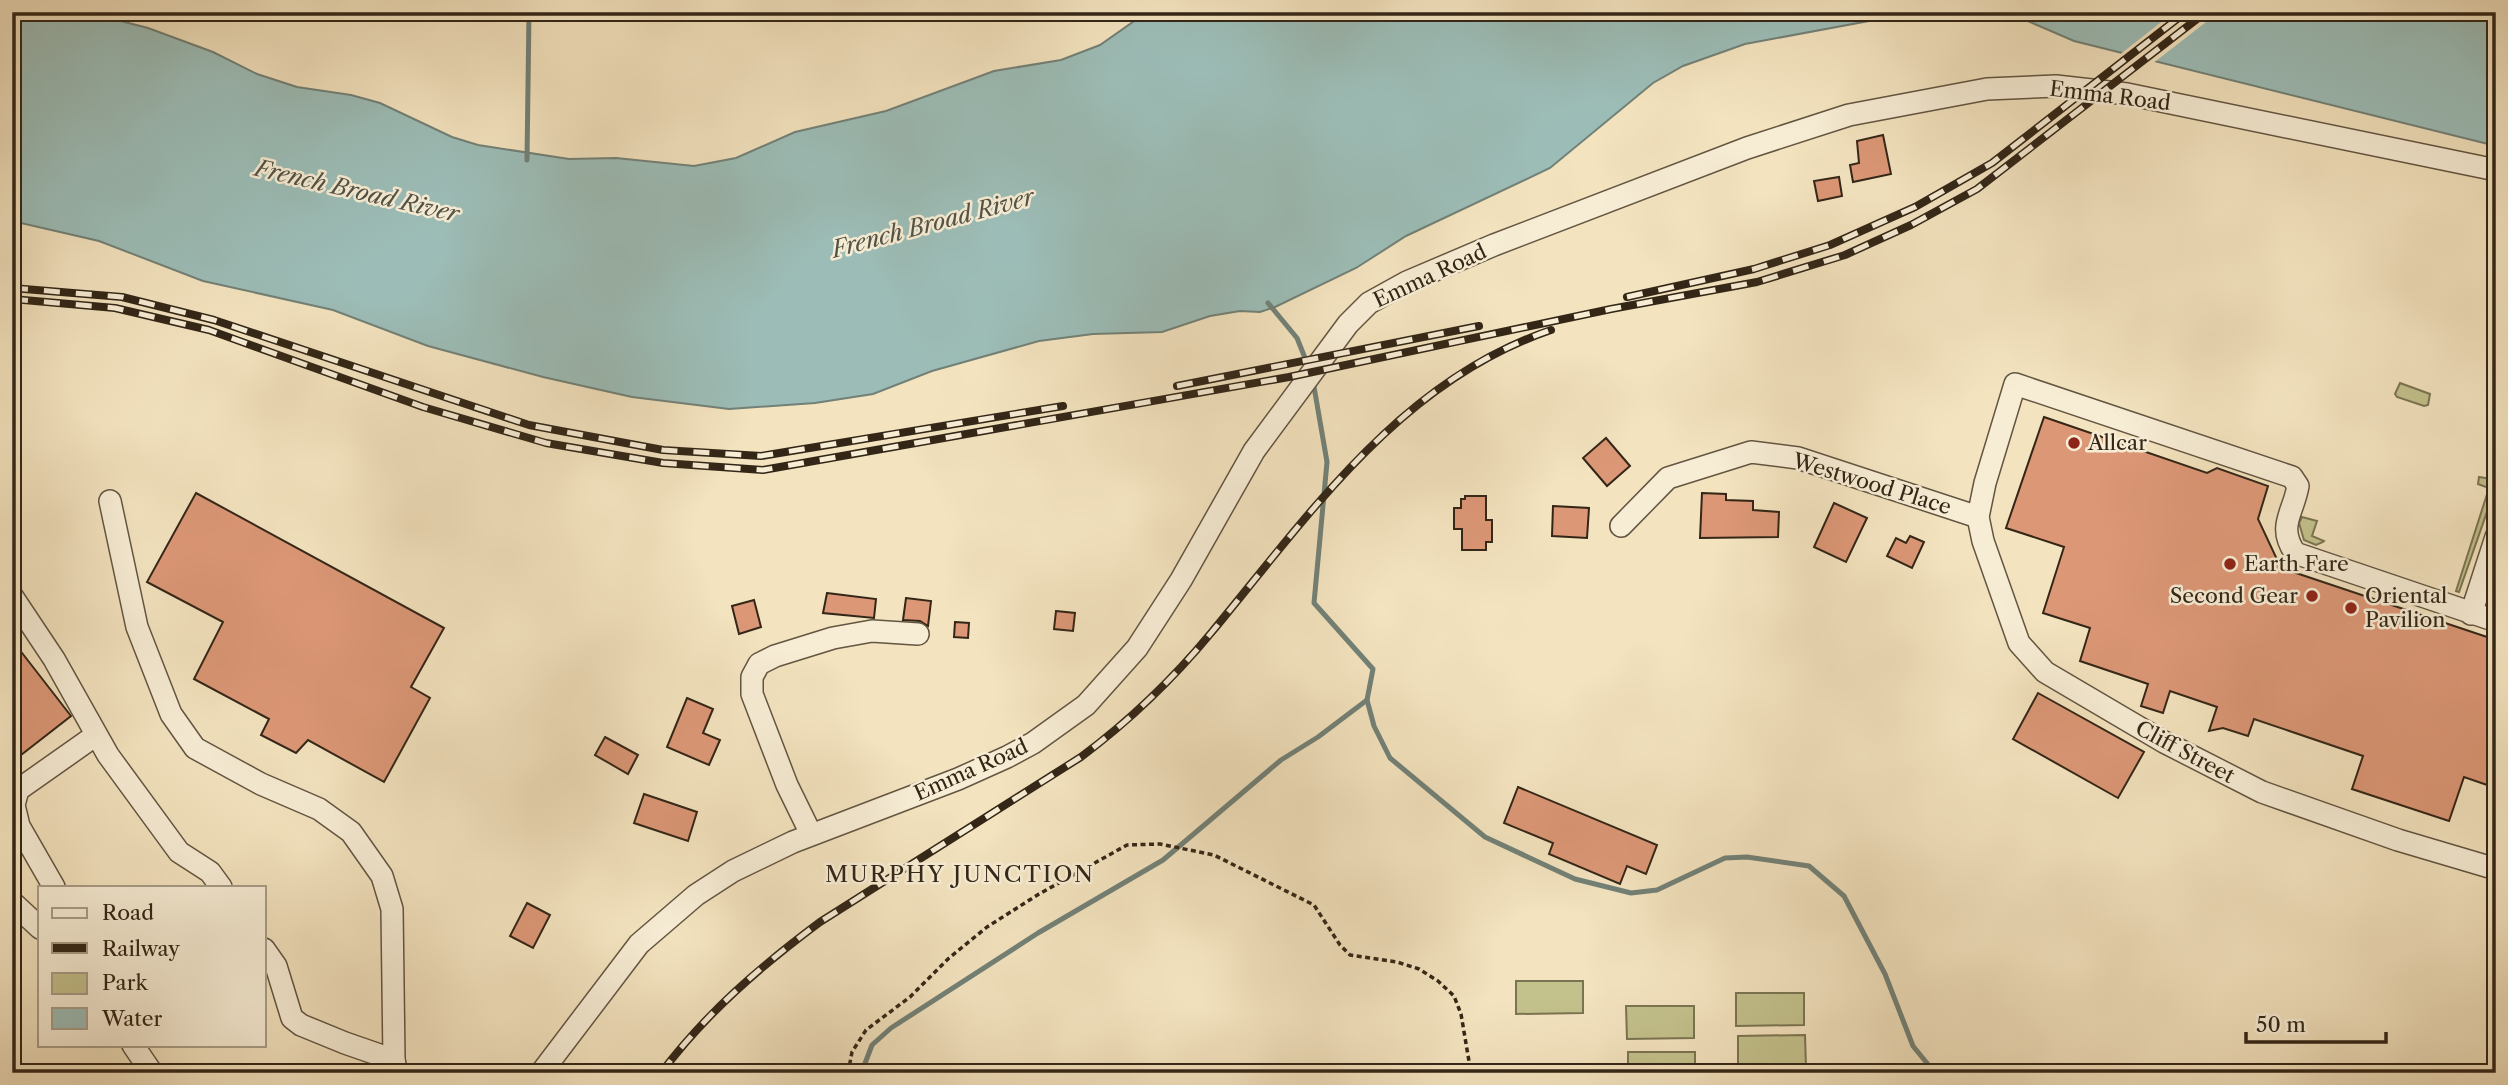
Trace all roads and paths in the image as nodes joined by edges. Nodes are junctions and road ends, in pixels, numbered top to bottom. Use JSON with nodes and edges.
{"nodes":[{"id":1,"x":2496,"y":170,"type":"edge"},
{"id":2,"x":110,"y":501,"type":"dead end"},
{"id":3,"x":1978,"y":517,"type":"junction"},
{"id":4,"x":1621,"y":526,"type":"dead end"},
{"id":5,"x":2496,"y":537,"type":"edge"},
{"id":6,"x":12,"y":596,"type":"edge"},
{"id":7,"x":2471,"y":614,"type":"junction"},
{"id":8,"x":2496,"y":621,"type":"edge"},
{"id":9,"x":918,"y":634,"type":"dead end"},
{"id":10,"x":96,"y":735,"type":"junction"},
{"id":11,"x":811,"y":834,"type":"junction"},
{"id":12,"x":2496,"y":869,"type":"edge"},
{"id":13,"x":53,"y":886,"type":"edge"},
{"id":14,"x":220,"y":886,"type":"edge"},
{"id":15,"x":12,"y":902,"type":"edge"},
{"id":16,"x":38,"y":926,"type":"edge"},
{"id":17,"x":266,"y":952,"type":"edge"},
{"id":18,"x":134,"y":1046,"type":"edge"},
{"id":19,"x":396,"y":1066,"type":"edge"},
{"id":20,"x":152,"y":1073,"type":"edge"},
{"id":21,"x":541,"y":1073,"type":"edge"},
{"id":22,"x":848,"y":1073,"type":"edge"},
{"id":23,"x":1471,"y":1073,"type":"edge"}],
"edges":[{"from":1,"to":11,"type":"street","name":"Emma Road"},
{"from":2,"to":19,"type":"street"},
{"from":3,"to":4,"type":"street","name":"Westwood Place"},
{"from":3,"to":7,"type":"street"},
{"from":3,"to":12,"type":"street","name":"Cliff Street"},
{"from":5,"to":7,"type":"street"},
{"from":6,"to":10,"type":"street"},
{"from":7,"to":8,"type":"street"},
{"from":9,"to":11,"type":"street"},
{"from":10,"to":13,"type":"street"},
{"from":10,"to":14,"type":"street"},
{"from":11,"to":21,"type":"street","name":"Emma Road"},
{"from":15,"to":16,"type":"street"},
{"from":17,"to":19,"type":"street"},
{"from":18,"to":20,"type":"street"},
{"from":22,"to":23,"type":"path"}]}
